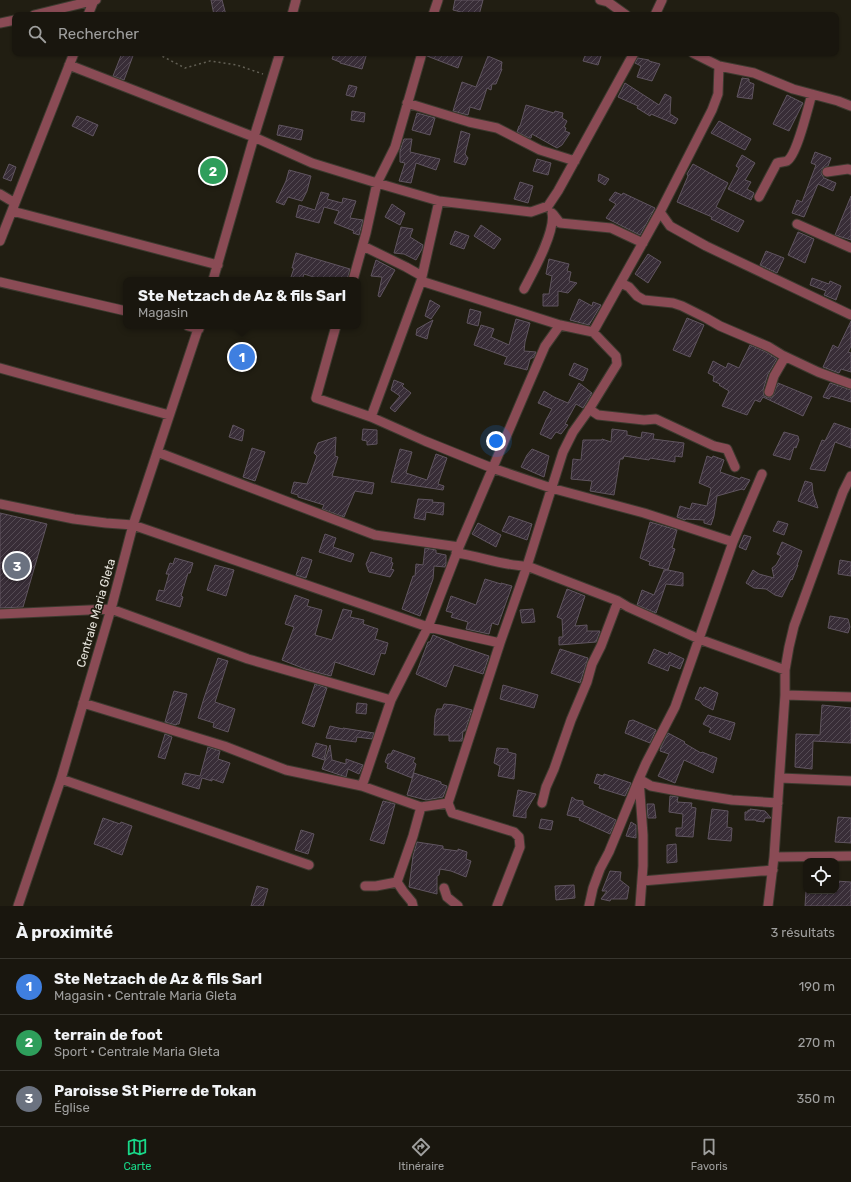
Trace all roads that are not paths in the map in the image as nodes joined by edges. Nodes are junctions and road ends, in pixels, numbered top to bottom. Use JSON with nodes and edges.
{"nodes":[{"id":1,"x":94,"y":0,"type":"edge"},
{"id":2,"x":296,"y":0,"type":"edge"},
{"id":3,"x":438,"y":0,"type":"edge"},
{"id":4,"x":600,"y":0,"type":"edge"},
{"id":5,"x":662,"y":0,"type":"edge"},
{"id":6,"x":46,"y":12,"type":"edge"},
{"id":7,"x":89,"y":12,"type":"edge"},
{"id":8,"x":293,"y":12,"type":"edge"},
{"id":9,"x":434,"y":12,"type":"edge"},
{"id":10,"x":622,"y":12,"type":"edge"},
{"id":11,"x":656,"y":12,"type":"edge"},
{"id":12,"x":12,"y":21,"type":"edge"},
{"id":13,"x":0,"y":23,"type":"edge"},
{"id":14,"x":73,"y":56,"type":"edge"},
{"id":15,"x":279,"y":56,"type":"edge"},
{"id":16,"x":421,"y":56,"type":"edge"},
{"id":17,"x":632,"y":56,"type":"edge"},
{"id":18,"x":699,"y":56,"type":"edge"},
{"id":19,"x":69,"y":65,"type":"junction"},
{"id":20,"x":719,"y":66,"type":"junction"},
{"id":21,"x":812,"y":94,"type":"junction"},
{"id":22,"x":407,"y":103,"type":"junction"},
{"id":23,"x":851,"y":106,"type":"edge"},
{"id":24,"x":254,"y":137,"type":"junction"},
{"id":25,"x":575,"y":160,"type":"junction"},
{"id":26,"x":851,"y":170,"type":"edge"},
{"id":27,"x":827,"y":172,"type":"dead end"},
{"id":28,"x":377,"y":183,"type":"junction"},
{"id":29,"x":0,"y":194,"type":"edge"},
{"id":30,"x":759,"y":197,"type":"dead end"},
{"id":31,"x":439,"y":201,"type":"junction"},
{"id":32,"x":14,"y":207,"type":"junction"},
{"id":33,"x":551,"y":210,"type":"junction"},
{"id":34,"x":660,"y":212,"type":"junction"},
{"id":35,"x":797,"y":224,"type":"dead end"},
{"id":36,"x":0,"y":241,"type":"edge"},
{"id":37,"x":643,"y":243,"type":"junction"},
{"id":38,"x":363,"y":246,"type":"junction"},
{"id":39,"x":851,"y":248,"type":"edge"},
{"id":40,"x":218,"y":265,"type":"junction"},
{"id":41,"x":214,"y":277,"type":"edge"},
{"id":42,"x":354,"y":277,"type":"edge"},
{"id":43,"x":422,"y":279,"type":"junction"},
{"id":44,"x":0,"y":282,"type":"edge"},
{"id":45,"x":621,"y":283,"type":"junction"},
{"id":46,"x":524,"y":289,"type":"dead end"},
{"id":47,"x":123,"y":311,"type":"edge"},
{"id":48,"x":851,"y":315,"type":"edge"},
{"id":49,"x":560,"y":325,"type":"junction"},
{"id":50,"x":198,"y":329,"type":"edge"},
{"id":51,"x":335,"y":329,"type":"edge"},
{"id":52,"x":593,"y":332,"type":"junction"},
{"id":53,"x":785,"y":357,"type":"junction"},
{"id":54,"x":0,"y":368,"type":"edge"},
{"id":55,"x":851,"y":384,"type":"edge"},
{"id":56,"x":769,"y":392,"type":"dead end"},
{"id":57,"x":589,"y":409,"type":"junction"},
{"id":58,"x":170,"y":415,"type":"junction"},
{"id":59,"x":372,"y":417,"type":"junction"},
{"id":60,"x":157,"y":452,"type":"junction"},
{"id":61,"x":735,"y":467,"type":"dead end"},
{"id":62,"x":492,"y":468,"type":"junction"},
{"id":63,"x":762,"y":474,"type":"dead end"},
{"id":64,"x":851,"y":476,"type":"edge"},
{"id":65,"x":551,"y":488,"type":"junction"},
{"id":66,"x":847,"y":492,"type":"edge"},
{"id":67,"x":0,"y":504,"type":"edge"},
{"id":68,"x":133,"y":525,"type":"junction"},
{"id":69,"x":733,"y":542,"type":"junction"},
{"id":70,"x":457,"y":550,"type":"junction"},
{"id":71,"x":527,"y":566,"type":"junction"},
{"id":72,"x":618,"y":601,"type":"junction"},
{"id":73,"x":111,"y":609,"type":"junction"},
{"id":74,"x":0,"y":614,"type":"edge"},
{"id":75,"x":428,"y":627,"type":"junction"},
{"id":76,"x":699,"y":639,"type":"junction"},
{"id":77,"x":500,"y":643,"type":"junction"},
{"id":78,"x":785,"y":670,"type":"junction"},
{"id":79,"x":785,"y":695,"type":"junction"},
{"id":80,"x":851,"y":697,"type":"edge"},
{"id":81,"x":391,"y":700,"type":"junction"},
{"id":82,"x":83,"y":703,"type":"junction"},
{"id":83,"x":61,"y":778,"type":"junction"},
{"id":84,"x":780,"y":778,"type":"junction"},
{"id":85,"x":639,"y":780,"type":"junction"},
{"id":86,"x":851,"y":781,"type":"edge"},
{"id":87,"x":362,"y":786,"type":"junction"},
{"id":88,"x":448,"y":803,"type":"junction"},
{"id":89,"x":542,"y":803,"type":"dead end"},
{"id":90,"x":778,"y":803,"type":"junction"},
{"id":91,"x":421,"y":807,"type":"junction"},
{"id":92,"x":851,"y":856,"type":"edge"},
{"id":93,"x":774,"y":857,"type":"junction"},
{"id":94,"x":309,"y":865,"type":"dead end"},
{"id":95,"x":772,"y":870,"type":"junction"},
{"id":96,"x":642,"y":881,"type":"junction"},
{"id":97,"x":397,"y":882,"type":"junction"},
{"id":98,"x":365,"y":886,"type":"dead end"},
{"id":99,"x":444,"y":888,"type":"dead end"},
{"id":100,"x":18,"y":906,"type":"edge"},
{"id":101,"x":413,"y":906,"type":"edge"},
{"id":102,"x":458,"y":906,"type":"edge"},
{"id":103,"x":497,"y":906,"type":"edge"},
{"id":104,"x":589,"y":906,"type":"edge"},
{"id":105,"x":640,"y":906,"type":"edge"},
{"id":106,"x":768,"y":906,"type":"edge"}],
"edges":[{"from":1,"to":6,"type":"street"},
{"from":1,"to":7,"type":"street"},
{"from":2,"to":8,"type":"street"},
{"from":3,"to":9,"type":"street"},
{"from":4,"to":10,"type":"street"},
{"from":5,"to":11,"type":"street"},
{"from":12,"to":13,"type":"street"},
{"from":14,"to":19,"type":"street"},
{"from":15,"to":24,"type":"street"},
{"from":16,"to":22,"type":"street"},
{"from":17,"to":25,"type":"street"},
{"from":18,"to":20,"type":"street"},
{"from":19,"to":24,"type":"street"},
{"from":19,"to":32,"type":"street"},
{"from":20,"to":21,"type":"street"},
{"from":20,"to":34,"type":"street"},
{"from":21,"to":23,"type":"street"},
{"from":21,"to":30,"type":"street"},
{"from":22,"to":25,"type":"street"},
{"from":22,"to":28,"type":"street"},
{"from":24,"to":28,"type":"street"},
{"from":24,"to":40,"type":"street"},
{"from":25,"to":33,"type":"street"},
{"from":26,"to":27,"type":"street"},
{"from":28,"to":31,"type":"street"},
{"from":28,"to":38,"type":"street"},
{"from":29,"to":32,"type":"street"},
{"from":31,"to":33,"type":"street"},
{"from":31,"to":43,"type":"street"},
{"from":32,"to":36,"type":"street"},
{"from":32,"to":40,"type":"street"},
{"from":33,"to":37,"type":"street"},
{"from":33,"to":46,"type":"street"},
{"from":34,"to":37,"type":"street"},
{"from":34,"to":48,"type":"street"},
{"from":35,"to":39,"type":"street"},
{"from":37,"to":45,"type":"street"},
{"from":38,"to":42,"type":"street"},
{"from":38,"to":43,"type":"street"},
{"from":40,"to":41,"type":"street"},
{"from":43,"to":49,"type":"street"},
{"from":43,"to":59,"type":"street"},
{"from":44,"to":47,"type":"street"},
{"from":45,"to":52,"type":"street"},
{"from":45,"to":53,"type":"street"},
{"from":49,"to":52,"type":"street"},
{"from":49,"to":62,"type":"street"},
{"from":50,"to":58,"type":"street","name":"Centrale Maria Gleta"},
{"from":51,"to":59,"type":"street"},
{"from":52,"to":57,"type":"street"},
{"from":53,"to":55,"type":"street"},
{"from":53,"to":56,"type":"street"},
{"from":54,"to":58,"type":"street"},
{"from":57,"to":61,"type":"street"},
{"from":57,"to":65,"type":"street"},
{"from":58,"to":60,"type":"street","name":"Centrale Maria Gleta"},
{"from":59,"to":62,"type":"street"},
{"from":60,"to":68,"type":"street","name":"Centrale Maria Gleta"},
{"from":60,"to":70,"type":"street"},
{"from":62,"to":65,"type":"street"},
{"from":62,"to":70,"type":"street"},
{"from":63,"to":69,"type":"street"},
{"from":64,"to":66,"type":"street"},
{"from":65,"to":69,"type":"street"},
{"from":65,"to":71,"type":"street"},
{"from":66,"to":78,"type":"street"},
{"from":67,"to":68,"type":"street"},
{"from":68,"to":73,"type":"street","name":"Centrale Maria Gleta"},
{"from":68,"to":75,"type":"street"},
{"from":69,"to":76,"type":"street"},
{"from":70,"to":71,"type":"street"},
{"from":70,"to":75,"type":"street"},
{"from":71,"to":72,"type":"street"},
{"from":71,"to":77,"type":"street"},
{"from":72,"to":76,"type":"street"},
{"from":72,"to":89,"type":"street"},
{"from":73,"to":74,"type":"street"},
{"from":73,"to":81,"type":"street"},
{"from":73,"to":82,"type":"street","name":"Centrale Maria Gleta"},
{"from":75,"to":77,"type":"street"},
{"from":75,"to":81,"type":"street"},
{"from":76,"to":78,"type":"street"},
{"from":76,"to":85,"type":"street"},
{"from":77,"to":88,"type":"street"},
{"from":78,"to":79,"type":"street"},
{"from":79,"to":80,"type":"street"},
{"from":79,"to":84,"type":"street"},
{"from":81,"to":87,"type":"street"},
{"from":82,"to":83,"type":"street","name":"Centrale Maria Gleta"},
{"from":82,"to":87,"type":"street"},
{"from":83,"to":94,"type":"street"},
{"from":83,"to":100,"type":"street","name":"Centrale Maria Gleta"},
{"from":84,"to":86,"type":"street"},
{"from":84,"to":90,"type":"street"},
{"from":85,"to":90,"type":"street"},
{"from":85,"to":96,"type":"street"},
{"from":85,"to":104,"type":"street"},
{"from":87,"to":91,"type":"street"},
{"from":88,"to":91,"type":"street"},
{"from":88,"to":103,"type":"street"},
{"from":90,"to":93,"type":"street"},
{"from":91,"to":97,"type":"street"},
{"from":92,"to":93,"type":"street"},
{"from":93,"to":95,"type":"street"},
{"from":95,"to":96,"type":"street"},
{"from":95,"to":106,"type":"street"},
{"from":96,"to":105,"type":"street"},
{"from":97,"to":98,"type":"street"},
{"from":97,"to":101,"type":"street"},
{"from":99,"to":102,"type":"street"}]}
